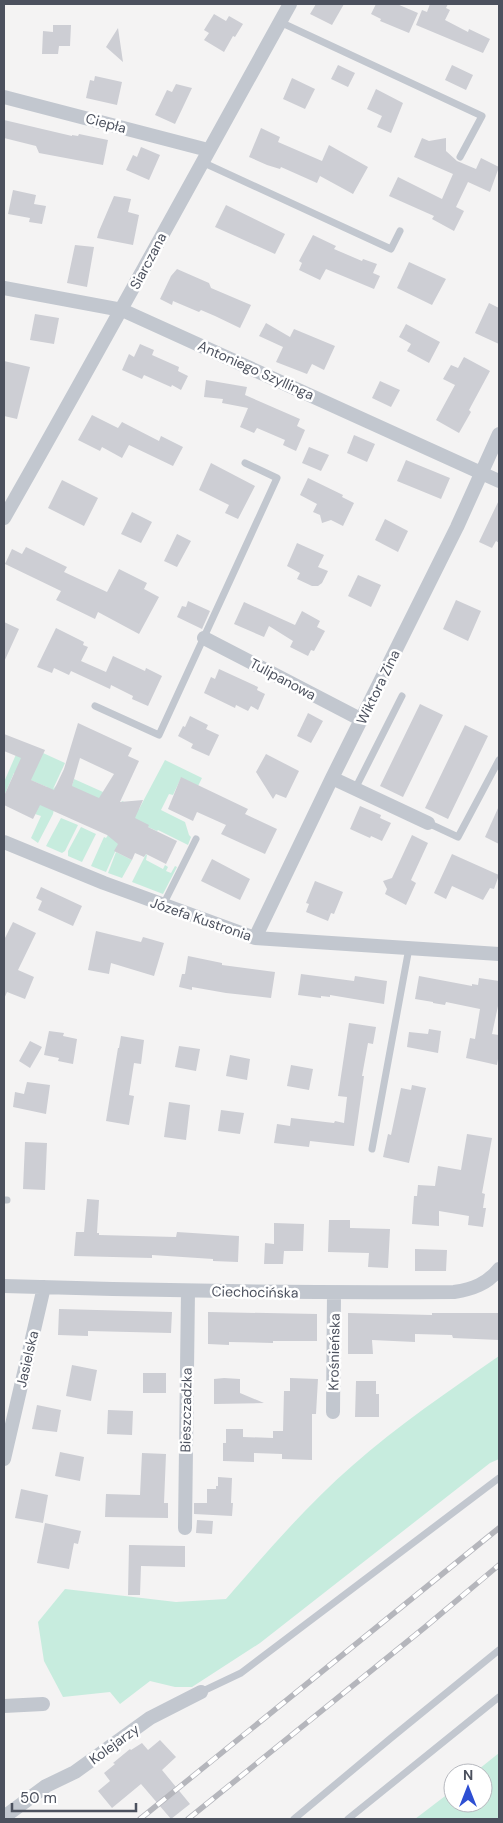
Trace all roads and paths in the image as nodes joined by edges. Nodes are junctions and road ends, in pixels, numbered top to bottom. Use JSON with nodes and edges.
{"nodes":[{"id":1,"x":290,"y":4,"type":"edge"},
{"id":2,"x":280,"y":22,"type":"junction"},
{"id":3,"x":4,"y":97,"type":"edge"},
{"id":4,"x":205,"y":156,"type":"junction"},
{"id":5,"x":460,"y":157,"type":"dead end"},
{"id":6,"x":400,"y":231,"type":"dead end"},
{"id":7,"x":4,"y":288,"type":"edge"},
{"id":8,"x":122,"y":310,"type":"junction"},
{"id":9,"x":499,"y":434,"type":"edge"},
{"id":10,"x":245,"y":463,"type":"dead end"},
{"id":11,"x":482,"y":473,"type":"junction"},
{"id":12,"x":499,"y":481,"type":"edge"},
{"id":13,"x":4,"y":518,"type":"edge"},
{"id":14,"x":204,"y":638,"type":"junction"},
{"id":15,"x":402,"y":696,"type":"dead end"},
{"id":16,"x":94,"y":706,"type":"dead end"},
{"id":17,"x":362,"y":720,"type":"junction"},
{"id":18,"x":499,"y":760,"type":"edge"},
{"id":19,"x":332,"y":778,"type":"junction"},
{"id":20,"x":355,"y":789,"type":"junction"},
{"id":21,"x":428,"y":823,"type":"joint"},
{"id":22,"x":196,"y":839,"type":"dead end"},
{"id":23,"x":4,"y":842,"type":"edge"},
{"id":24,"x":163,"y":906,"type":"junction"},
{"id":25,"x":254,"y":938,"type":"junction"},
{"id":26,"x":409,"y":948,"type":"junction"},
{"id":27,"x":499,"y":954,"type":"edge"},
{"id":28,"x":372,"y":1149,"type":"dead end"},
{"id":29,"x":499,"y":1268,"type":"edge"},
{"id":30,"x":4,"y":1286,"type":"edge"},
{"id":31,"x":44,"y":1287,"type":"junction"},
{"id":32,"x":188,"y":1292,"type":"junction"},
{"id":33,"x":334,"y":1293,"type":"junction"},
{"id":34,"x":333,"y":1412,"type":"dead end"},
{"id":35,"x":4,"y":1459,"type":"edge"},
{"id":36,"x":499,"y":1478,"type":"edge"},
{"id":37,"x":185,"y":1528,"type":"dead end"},
{"id":38,"x":499,"y":1650,"type":"edge"},
{"id":39,"x":201,"y":1692,"type":"joint"},
{"id":40,"x":499,"y":1697,"type":"edge"},
{"id":41,"x":43,"y":1704,"type":"dead end"},
{"id":42,"x":4,"y":1706,"type":"edge"},
{"id":43,"x":4,"y":1817,"type":"edge"},
{"id":44,"x":294,"y":1819,"type":"edge"},
{"id":45,"x":348,"y":1819,"type":"edge"}],
"edges":[{"from":1,"to":2,"type":"street","name":"Siarczana"},
{"from":2,"to":4,"type":"street","name":"Siarczana"},
{"from":2,"to":5,"type":"lane"},
{"from":3,"to":4,"type":"street","name":"Ciepła"},
{"from":4,"to":6,"type":"lane"},
{"from":4,"to":8,"type":"street","name":"Siarczana"},
{"from":7,"to":8,"type":"street","name":"Antoniego Szyllinga"},
{"from":8,"to":11,"type":"street","name":"Antoniego Szyllinga"},
{"from":8,"to":13,"type":"street","name":"Siarczana"},
{"from":9,"to":11,"type":"street","name":"Wiktora Zina"},
{"from":10,"to":14,"type":"lane"},
{"from":11,"to":12,"type":"street","name":"Antoniego Szyllinga"},
{"from":11,"to":17,"type":"street","name":"Wiktora Zina"},
{"from":14,"to":16,"type":"lane"},
{"from":14,"to":17,"type":"street","name":"Tulipanowa"},
{"from":15,"to":20,"type":"lane"},
{"from":17,"to":19,"type":"street","name":"Wiktora Zina"},
{"from":18,"to":21,"type":"lane"},
{"from":19,"to":20,"type":"street"},
{"from":19,"to":25,"type":"street","name":"Wiktora Zina"},
{"from":20,"to":21,"type":"street"},
{"from":22,"to":24,"type":"lane"},
{"from":23,"to":24,"type":"street","name":"Józefa Kustronia"},
{"from":24,"to":25,"type":"street","name":"Józefa Kustronia"},
{"from":25,"to":26,"type":"street","name":"Józefa Kustronia"},
{"from":26,"to":27,"type":"street","name":"Józefa Kustronia"},
{"from":26,"to":28,"type":"lane"},
{"from":29,"to":33,"type":"street","name":"Ciechocińska"},
{"from":30,"to":31,"type":"street","name":"Ciechocińska"},
{"from":31,"to":32,"type":"street","name":"Ciechocińska"},
{"from":31,"to":35,"type":"street","name":"Jasielska"},
{"from":32,"to":33,"type":"street","name":"Ciechocińska"},
{"from":32,"to":37,"type":"street","name":"Bieszczadzka"},
{"from":33,"to":34,"type":"street","name":"Krośnieńska"},
{"from":36,"to":39,"type":"lane"},
{"from":38,"to":44,"type":"lane"},
{"from":39,"to":43,"type":"street","name":"Kolejarzy"},
{"from":40,"to":45,"type":"lane"},
{"from":41,"to":42,"type":"street"}]}
